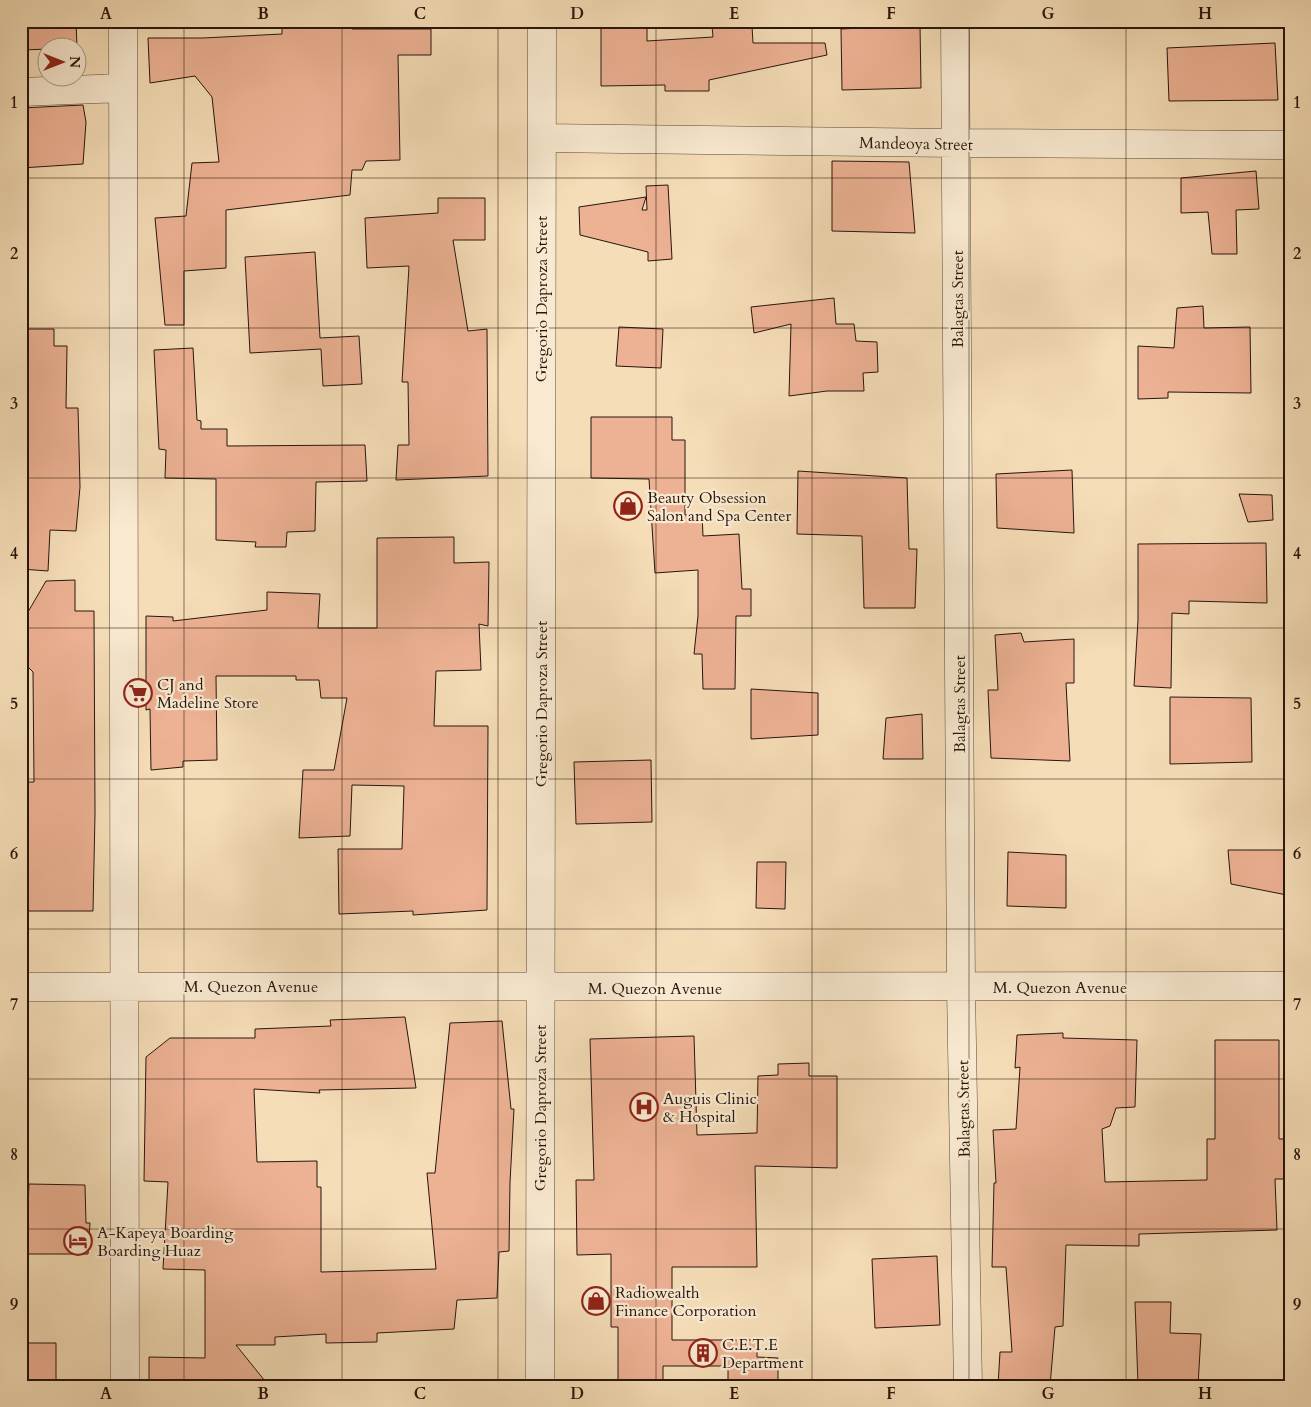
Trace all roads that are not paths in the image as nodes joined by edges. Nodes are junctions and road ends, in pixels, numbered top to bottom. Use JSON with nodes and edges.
{"nodes":[{"id":1,"x":123,"y":21,"type":"edge"},
{"id":2,"x":542,"y":21,"type":"edge"},
{"id":3,"x":955,"y":21,"type":"edge"},
{"id":4,"x":122,"y":88,"type":"junction"},
{"id":5,"x":21,"y":92,"type":"edge"},
{"id":6,"x":542,"y":138,"type":"junction"},
{"id":7,"x":956,"y":143,"type":"junction"},
{"id":8,"x":1290,"y":145,"type":"edge"},
{"id":9,"x":125,"y":986,"type":"junction"},
{"id":10,"x":1290,"y":986,"type":"edge"},
{"id":11,"x":21,"y":987,"type":"edge"},
{"id":12,"x":541,"y":988,"type":"junction"},
{"id":13,"x":961,"y":988,"type":"junction"},
{"id":14,"x":125,"y":1386,"type":"edge"},
{"id":15,"x":540,"y":1386,"type":"edge"},
{"id":16,"x":968,"y":1386,"type":"edge"}],
"edges":[{"from":1,"to":4,"type":"street"},
{"from":2,"to":6,"type":"street","name":"Gregorio Daproza Street"},
{"from":3,"to":7,"type":"street","name":"Balagtas Street"},
{"from":4,"to":5,"type":"street"},
{"from":4,"to":9,"type":"street"},
{"from":6,"to":7,"type":"street","name":"Mandeoya Street"},
{"from":6,"to":12,"type":"street","name":"Gregorio Daproza Street"},
{"from":7,"to":8,"type":"street","name":"Mandeoya Street"},
{"from":7,"to":13,"type":"street","name":"Balagtas Street"},
{"from":9,"to":11,"type":"street","name":"M. Quezon Avenue"},
{"from":9,"to":12,"type":"street","name":"M. Quezon Avenue"},
{"from":9,"to":14,"type":"street"},
{"from":10,"to":13,"type":"street","name":"M. Quezon Avenue"},
{"from":12,"to":13,"type":"street","name":"M. Quezon Avenue"},
{"from":12,"to":15,"type":"street","name":"Gregorio Daproza Street"},
{"from":13,"to":16,"type":"street","name":"Balagtas Street"}]}
